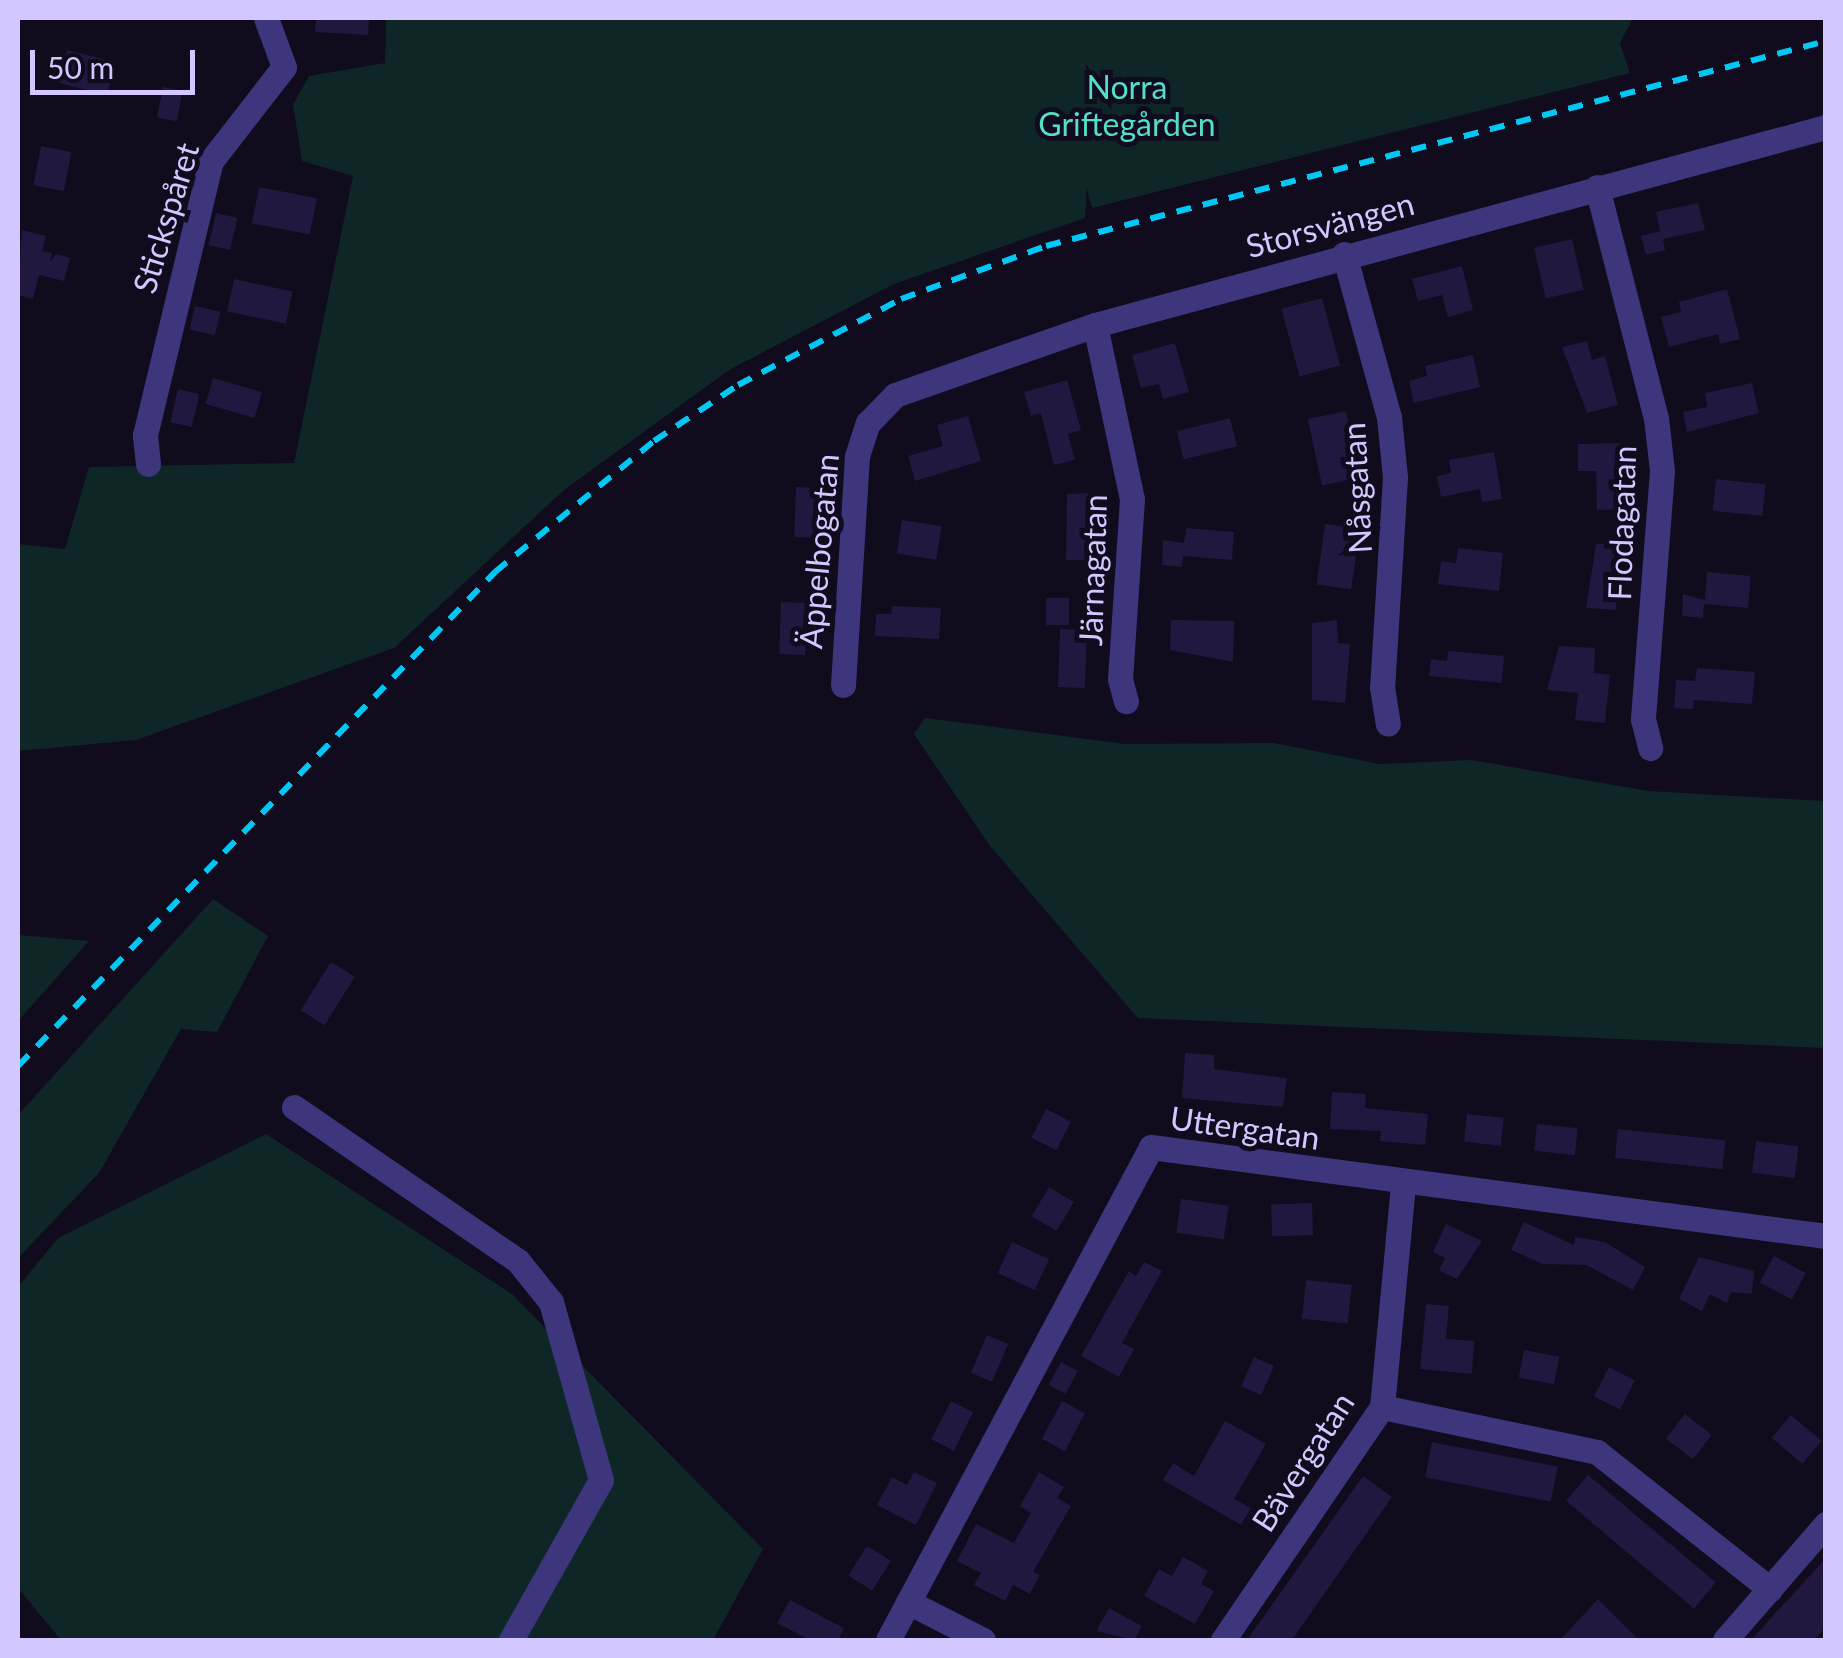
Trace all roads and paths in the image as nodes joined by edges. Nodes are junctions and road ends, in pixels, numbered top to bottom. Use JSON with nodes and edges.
{"nodes":[{"id":1,"x":266,"y":18,"type":"edge"},
{"id":2,"x":1826,"y":127,"type":"edge"},
{"id":3,"x":1598,"y":187,"type":"junction"},
{"id":4,"x":1344,"y":254,"type":"junction"},
{"id":5,"x":1095,"y":324,"type":"junction"},
{"id":6,"x":868,"y":423,"type":"joint"},
{"id":7,"x":148,"y":464,"type":"dead end"},
{"id":8,"x":843,"y":685,"type":"dead end"},
{"id":9,"x":1126,"y":701,"type":"dead end"},
{"id":10,"x":1388,"y":724,"type":"dead end"},
{"id":11,"x":1650,"y":748,"type":"dead end"},
{"id":12,"x":294,"y":1106,"type":"dead end"},
{"id":13,"x":1404,"y":1183,"type":"junction"},
{"id":14,"x":1826,"y":1236,"type":"edge"},
{"id":15,"x":1382,"y":1407,"type":"junction"},
{"id":16,"x":1826,"y":1524,"type":"edge"},
{"id":17,"x":1770,"y":1588,"type":"junction"},
{"id":18,"x":908,"y":1602,"type":"junction"},
{"id":19,"x":511,"y":1640,"type":"edge"},
{"id":20,"x":888,"y":1640,"type":"edge"},
{"id":21,"x":983,"y":1640,"type":"edge"},
{"id":22,"x":1223,"y":1640,"type":"edge"},
{"id":23,"x":1724,"y":1640,"type":"edge"}],
"edges":[{"from":1,"to":7,"type":"street","name":"Stickspåret"},
{"from":2,"to":3,"type":"street","name":"Storsvängen"},
{"from":3,"to":4,"type":"street","name":"Storsvängen"},
{"from":3,"to":11,"type":"street","name":"Flodagatan"},
{"from":4,"to":5,"type":"street","name":"Storsvängen"},
{"from":4,"to":10,"type":"street","name":"Nåsgatan"},
{"from":5,"to":6,"type":"street","name":"Storsvängen"},
{"from":5,"to":9,"type":"street","name":"Järnagatan"},
{"from":6,"to":8,"type":"street","name":"Äppelbogatan"},
{"from":12,"to":19,"type":"street"},
{"from":13,"to":14,"type":"street","name":"Uttergatan"},
{"from":13,"to":15,"type":"street","name":"Bävergatan"},
{"from":13,"to":18,"type":"street","name":"Uttergatan"},
{"from":15,"to":17,"type":"street"},
{"from":15,"to":22,"type":"street","name":"Bävergatan"},
{"from":16,"to":17,"type":"street"},
{"from":17,"to":23,"type":"street"},
{"from":18,"to":20,"type":"street","name":"Uttergatan"},
{"from":18,"to":21,"type":"street"}]}
